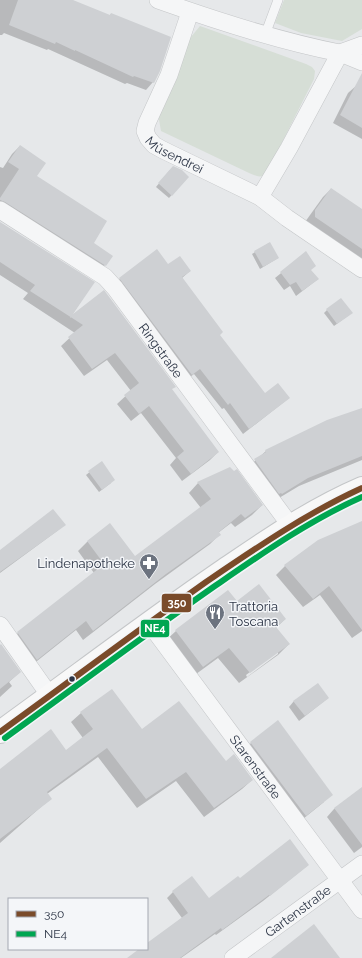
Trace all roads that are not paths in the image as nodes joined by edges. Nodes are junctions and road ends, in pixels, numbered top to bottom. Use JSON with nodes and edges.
{"nodes":[{"id":1,"x":158,"y":0,"type":"edge"},
{"id":2,"x":278,"y":0,"type":"edge"},
{"id":3,"x":190,"y":12,"type":"junction"},
{"id":4,"x":265,"y":35,"type":"junction"},
{"id":5,"x":362,"y":45,"type":"edge"},
{"id":6,"x":340,"y":53,"type":"junction"},
{"id":7,"x":362,"y":62,"type":"edge"},
{"id":8,"x":260,"y":197,"type":"junction"},
{"id":9,"x":0,"y":210,"type":"edge"},
{"id":10,"x":362,"y":269,"type":"edge"},
{"id":11,"x":362,"y":488,"type":"edge"},
{"id":12,"x":290,"y":525,"type":"junction"},
{"id":13,"x":149,"y":623,"type":"junction"},
{"id":14,"x":0,"y":625,"type":"edge"},
{"id":15,"x":50,"y":696,"type":"junction"},
{"id":16,"x":0,"y":732,"type":"edge"},
{"id":17,"x":362,"y":864,"type":"edge"},
{"id":18,"x":340,"y":880,"type":"junction"},
{"id":19,"x":362,"y":910,"type":"edge"},
{"id":20,"x":233,"y":958,"type":"edge"}],
"edges":[{"from":1,"to":3,"type":"street"},
{"from":2,"to":4,"type":"lane"},
{"from":3,"to":4,"type":"street"},
{"from":3,"to":8,"type":"street","name":"Müsendrei"},
{"from":4,"to":6,"type":"street"},
{"from":5,"to":6,"type":"street"},
{"from":6,"to":7,"type":"street"},
{"from":6,"to":8,"type":"street"},
{"from":8,"to":10,"type":"street","name":"Müsendrei"},
{"from":9,"to":12,"type":"street","name":"Ringstraße"},
{"from":11,"to":12,"type":"street"},
{"from":12,"to":13,"type":"street"},
{"from":13,"to":15,"type":"street"},
{"from":13,"to":18,"type":"street","name":"Starenstraße"},
{"from":14,"to":15,"type":"street"},
{"from":15,"to":16,"type":"street"},
{"from":17,"to":18,"type":"street","name":"Gartenstraße"},
{"from":18,"to":19,"type":"street","name":"Starenstraße"},
{"from":18,"to":20,"type":"street","name":"Gartenstraße"}]}
